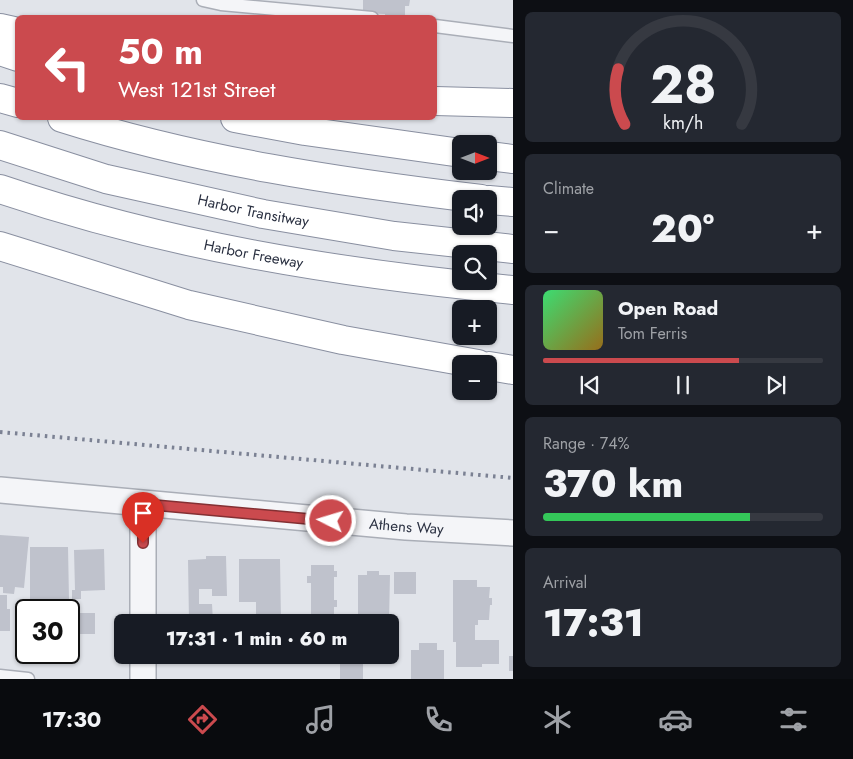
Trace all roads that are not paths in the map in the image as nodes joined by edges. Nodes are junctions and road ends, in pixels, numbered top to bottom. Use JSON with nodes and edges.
{"nodes":[{"id":1,"x":203,"y":0,"type":"edge"},
{"id":2,"x":340,"y":15,"type":"edge"},
{"id":3,"x":437,"y":26,"type":"edge"},
{"id":4,"x":0,"y":28,"type":"edge"},
{"id":5,"x":15,"y":31,"type":"edge"},
{"id":6,"x":513,"y":36,"type":"edge"},
{"id":7,"x":0,"y":51,"type":"edge"},
{"id":8,"x":15,"y":56,"type":"edge"},
{"id":9,"x":0,"y":98,"type":"edge"},
{"id":10,"x":437,"y":101,"type":"edge"},
{"id":11,"x":15,"y":102,"type":"edge"},
{"id":12,"x":513,"y":103,"type":"edge"},
{"id":13,"x":68,"y":120,"type":"edge"},
{"id":14,"x":246,"y":120,"type":"edge"},
{"id":15,"x":0,"y":145,"type":"edge"},
{"id":16,"x":452,"y":152,"type":"edge"},
{"id":17,"x":498,"y":157,"type":"edge"},
{"id":18,"x":513,"y":159,"type":"edge"},
{"id":19,"x":0,"y":189,"type":"edge"},
{"id":20,"x":452,"y":195,"type":"edge"},
{"id":21,"x":497,"y":201,"type":"edge"},
{"id":22,"x":513,"y":202,"type":"edge"},
{"id":23,"x":0,"y":246,"type":"edge"},
{"id":24,"x":513,"y":249,"type":"edge"},
{"id":25,"x":513,"y":290,"type":"edge"},
{"id":26,"x":452,"y":359,"type":"edge"},
{"id":27,"x":497,"y":367,"type":"edge"},
{"id":28,"x":513,"y":370,"type":"edge"},
{"id":29,"x":0,"y":490,"type":"edge"},
{"id":30,"x":143,"y":504,"type":"junction"},
{"id":31,"x":513,"y":533,"type":"edge"},
{"id":32,"x":143,"y":614,"type":"edge"},
{"id":33,"x":143,"y":664,"type":"edge"},
{"id":34,"x":0,"y":676,"type":"edge"},
{"id":35,"x":28,"y":679,"type":"edge"},
{"id":36,"x":143,"y":679,"type":"edge"}],
"edges":[{"from":1,"to":2,"type":"lane"},
{"from":3,"to":6,"type":"lane"},
{"from":4,"to":5,"type":"highway"},
{"from":7,"to":8,"type":"highway"},
{"from":9,"to":11,"type":"highway"},
{"from":10,"to":12,"type":"highway"},
{"from":13,"to":20,"type":"highway"},
{"from":14,"to":16,"type":"highway"},
{"from":15,"to":24,"type":"highway","name":"Harbor Transitway"},
{"from":17,"to":18,"type":"highway"},
{"from":19,"to":25,"type":"highway","name":"Harbor Freeway"},
{"from":21,"to":22,"type":"highway"},
{"from":23,"to":26,"type":"highway"},
{"from":27,"to":28,"type":"highway"},
{"from":29,"to":30,"type":"street","name":"Athens Way"},
{"from":30,"to":31,"type":"street","name":"Athens Way"},
{"from":30,"to":32,"type":"street"},
{"from":33,"to":36,"type":"street"},
{"from":34,"to":35,"type":"lane"}]}
